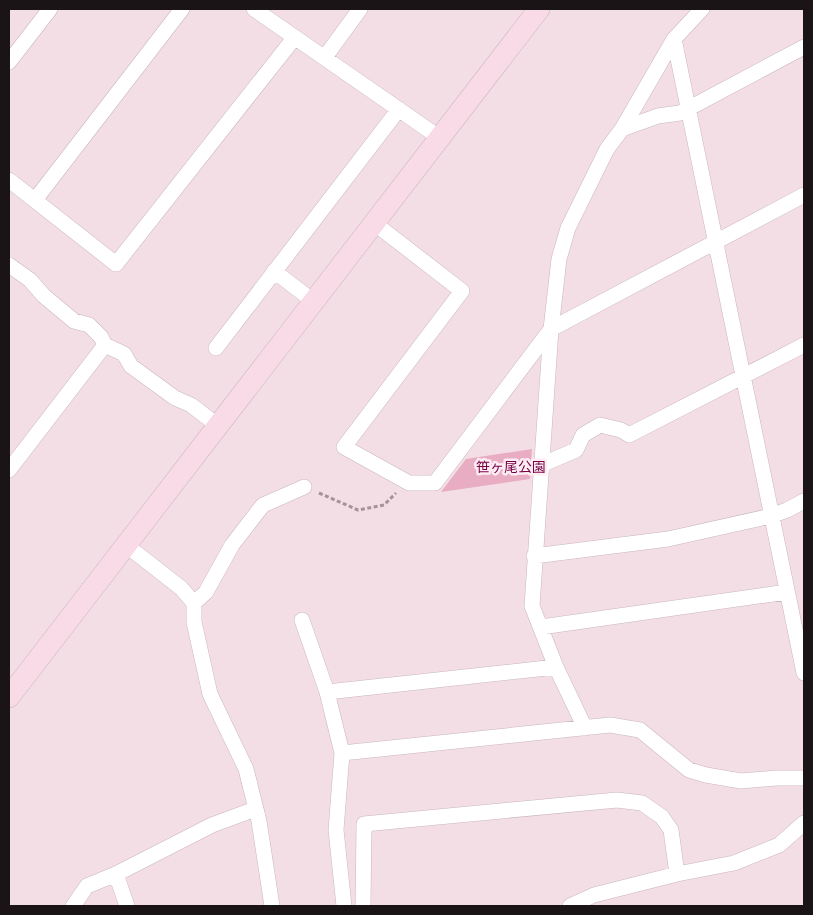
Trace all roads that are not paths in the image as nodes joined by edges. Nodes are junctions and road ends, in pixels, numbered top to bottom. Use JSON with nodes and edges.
{"nodes":[{"id":1,"x":50,"y":9,"type":"edge"},
{"id":2,"x":182,"y":9,"type":"edge"},
{"id":3,"x":254,"y":9,"type":"edge"},
{"id":4,"x":360,"y":9,"type":"edge"},
{"id":5,"x":539,"y":9,"type":"edge"},
{"id":6,"x":702,"y":9,"type":"edge"},
{"id":7,"x":295,"y":37,"type":"junction"},
{"id":8,"x":674,"y":39,"type":"junction"},
{"id":9,"x":804,"y":46,"type":"edge"},
{"id":10,"x":325,"y":57,"type":"junction"},
{"id":11,"x":9,"y":62,"type":"edge"},
{"id":12,"x":688,"y":108,"type":"junction"},
{"id":13,"x":399,"y":109,"type":"junction"},
{"id":14,"x":622,"y":129,"type":"junction"},
{"id":15,"x":440,"y":138,"type":"junction"},
{"id":16,"x":9,"y":180,"type":"edge"},
{"id":17,"x":804,"y":195,"type":"edge"},
{"id":18,"x":35,"y":200,"type":"junction"},
{"id":19,"x":374,"y":223,"type":"junction"},
{"id":20,"x":715,"y":242,"type":"junction"},
{"id":21,"x":10,"y":267,"type":"edge"},
{"id":22,"x":274,"y":271,"type":"junction"},
{"id":23,"x":313,"y":302,"type":"junction"},
{"id":24,"x":551,"y":329,"type":"junction"},
{"id":25,"x":105,"y":345,"type":"junction"},
{"id":26,"x":804,"y":345,"type":"edge"},
{"id":27,"x":216,"y":348,"type":"dead end"},
{"id":28,"x":744,"y":377,"type":"junction"},
{"id":29,"x":217,"y":425,"type":"junction"},
{"id":30,"x":541,"y":465,"type":"junction"},
{"id":31,"x":9,"y":470,"type":"edge"},
{"id":32,"x":304,"y":487,"type":"road end"},
{"id":33,"x":804,"y":501,"type":"edge"},
{"id":34,"x":771,"y":516,"type":"junction"},
{"id":35,"x":126,"y":545,"type":"junction"},
{"id":36,"x":534,"y":556,"type":"junction"},
{"id":37,"x":787,"y":592,"type":"junction"},
{"id":38,"x":194,"y":603,"type":"junction"},
{"id":39,"x":302,"y":620,"type":"dead end"},
{"id":40,"x":541,"y":627,"type":"junction"},
{"id":41,"x":803,"y":664,"type":"edge"},
{"id":42,"x":556,"y":667,"type":"junction"},
{"id":43,"x":327,"y":692,"type":"junction"},
{"id":44,"x":9,"y":697,"type":"edge"},
{"id":45,"x":585,"y":728,"type":"junction"},
{"id":46,"x":342,"y":753,"type":"junction"},
{"id":47,"x":804,"y":778,"type":"edge"},
{"id":48,"x":255,"y":809,"type":"junction"},
{"id":49,"x":804,"y":823,"type":"edge"},
{"id":50,"x":116,"y":874,"type":"junction"},
{"id":51,"x":677,"y":874,"type":"junction"},
{"id":52,"x":73,"y":906,"type":"edge"},
{"id":53,"x":127,"y":906,"type":"edge"},
{"id":54,"x":272,"y":906,"type":"edge"},
{"id":55,"x":344,"y":906,"type":"edge"},
{"id":56,"x":363,"y":906,"type":"edge"},
{"id":57,"x":570,"y":906,"type":"edge"}],
"edges":[{"from":1,"to":11,"type":"street"},
{"from":2,"to":18,"type":"street"},
{"from":3,"to":7,"type":"street"},
{"from":4,"to":10,"type":"street"},
{"from":5,"to":15,"type":"street"},
{"from":6,"to":8,"type":"street"},
{"from":7,"to":10,"type":"street"},
{"from":7,"to":18,"type":"street"},
{"from":8,"to":12,"type":"street"},
{"from":8,"to":14,"type":"street"},
{"from":9,"to":12,"type":"street"},
{"from":10,"to":13,"type":"street"},
{"from":12,"to":14,"type":"street"},
{"from":12,"to":20,"type":"street"},
{"from":13,"to":15,"type":"street"},
{"from":13,"to":22,"type":"street"},
{"from":14,"to":24,"type":"street"},
{"from":15,"to":19,"type":"street"},
{"from":16,"to":18,"type":"street"},
{"from":17,"to":20,"type":"street"},
{"from":19,"to":23,"type":"street"},
{"from":19,"to":24,"type":"street"},
{"from":20,"to":24,"type":"street"},
{"from":20,"to":28,"type":"street"},
{"from":21,"to":25,"type":"street"},
{"from":22,"to":23,"type":"street"},
{"from":22,"to":27,"type":"street"},
{"from":23,"to":29,"type":"street"},
{"from":24,"to":30,"type":"street"},
{"from":25,"to":29,"type":"street"},
{"from":25,"to":31,"type":"street"},
{"from":26,"to":28,"type":"street"},
{"from":28,"to":30,"type":"street"},
{"from":28,"to":34,"type":"street"},
{"from":29,"to":35,"type":"street"},
{"from":30,"to":36,"type":"street"},
{"from":32,"to":38,"type":"street"},
{"from":33,"to":34,"type":"street"},
{"from":34,"to":36,"type":"street"},
{"from":34,"to":37,"type":"street"},
{"from":35,"to":38,"type":"street"},
{"from":35,"to":44,"type":"street"},
{"from":36,"to":40,"type":"street"},
{"from":37,"to":40,"type":"street"},
{"from":37,"to":41,"type":"street"},
{"from":38,"to":48,"type":"street"},
{"from":39,"to":43,"type":"street"},
{"from":40,"to":42,"type":"street"},
{"from":42,"to":43,"type":"street"},
{"from":42,"to":45,"type":"street"},
{"from":43,"to":46,"type":"street"},
{"from":45,"to":46,"type":"street"},
{"from":45,"to":47,"type":"street"},
{"from":46,"to":55,"type":"street"},
{"from":48,"to":50,"type":"street"},
{"from":48,"to":54,"type":"street"},
{"from":49,"to":51,"type":"street"},
{"from":50,"to":52,"type":"street"},
{"from":50,"to":53,"type":"street"},
{"from":51,"to":56,"type":"street"},
{"from":51,"to":57,"type":"street"}]}
